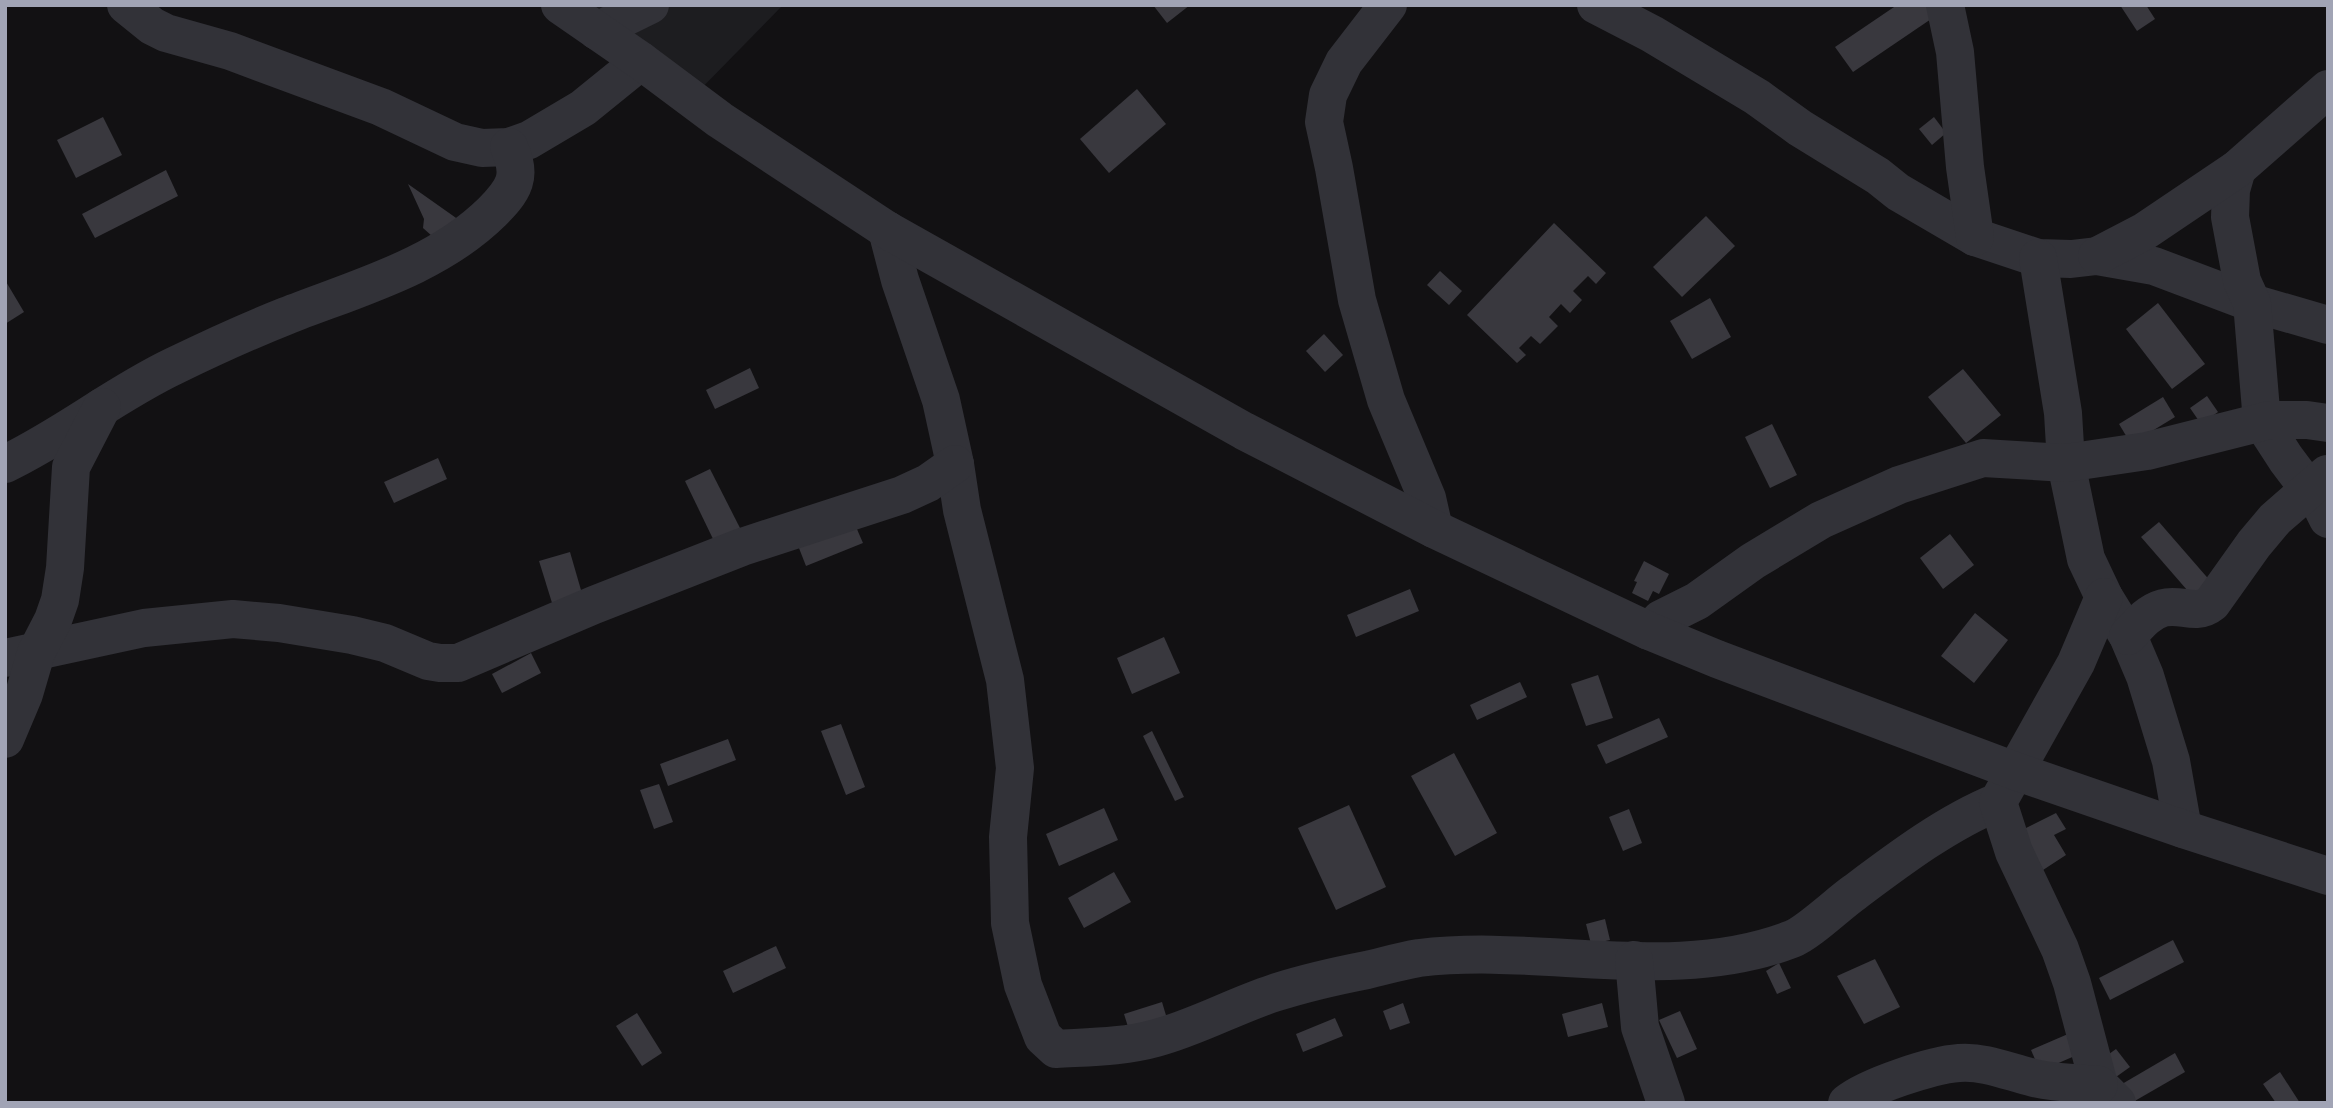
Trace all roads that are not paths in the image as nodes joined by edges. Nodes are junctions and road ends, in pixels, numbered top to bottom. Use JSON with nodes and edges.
{"nodes":[{"id":1,"x":127,"y":5,"type":"edge"},
{"id":2,"x":559,"y":5,"type":"edge"},
{"id":3,"x":650,"y":5,"type":"edge"},
{"id":4,"x":1388,"y":5,"type":"edge"},
{"id":5,"x":1596,"y":5,"type":"edge"},
{"id":6,"x":1945,"y":5,"type":"edge"},
{"id":7,"x":597,"y":31,"type":"junction"},
{"id":8,"x":641,"y":61,"type":"junction"},
{"id":9,"x":2328,"y":89,"type":"edge"},
{"id":10,"x":509,"y":147,"type":"junction"},
{"id":11,"x":2237,"y":169,"type":"junction"},
{"id":12,"x":887,"y":230,"type":"junction"},
{"id":13,"x":1975,"y":237,"type":"junction"},
{"id":14,"x":2097,"y":256,"type":"junction"},
{"id":15,"x":2038,"y":258,"type":"junction"},
{"id":16,"x":2252,"y":303,"type":"junction"},
{"id":17,"x":2328,"y":325,"type":"edge"},
{"id":18,"x":103,"y":405,"type":"junction"},
{"id":19,"x":2262,"y":422,"type":"junction"},
{"id":20,"x":2328,"y":423,"type":"edge"},
{"id":21,"x":2066,"y":463,"type":"junction"},
{"id":22,"x":5,"y":464,"type":"edge"},
{"id":23,"x":956,"y":464,"type":"junction"},
{"id":24,"x":2322,"y":494,"type":"edge"},
{"id":25,"x":1434,"y":529,"type":"junction"},
{"id":26,"x":2104,"y":597,"type":"junction"},
{"id":27,"x":1649,"y":631,"type":"junction"},
{"id":28,"x":2128,"y":636,"type":"junction"},
{"id":29,"x":21,"y":656,"type":"edge"},
{"id":30,"x":5,"y":739,"type":"edge"},
{"id":31,"x":2007,"y":786,"type":"junction"},
{"id":32,"x":2183,"y":830,"type":"junction"},
{"id":33,"x":2328,"y":876,"type":"edge"},
{"id":34,"x":1634,"y":960,"type":"junction"},
{"id":35,"x":2108,"y":1094,"type":"edge"},
{"id":36,"x":1666,"y":1103,"type":"edge"},
{"id":37,"x":1847,"y":1103,"type":"edge"}],
"edges":[{"from":1,"to":10,"type":"street"},
{"from":2,"to":7,"type":"street"},
{"from":3,"to":7,"type":"street"},
{"from":4,"to":25,"type":"street"},
{"from":5,"to":13,"type":"street"},
{"from":6,"to":13,"type":"street"},
{"from":7,"to":8,"type":"street"},
{"from":8,"to":10,"type":"street"},
{"from":8,"to":12,"type":"street"},
{"from":9,"to":11,"type":"street"},
{"from":10,"to":18,"type":"street"},
{"from":11,"to":14,"type":"street"},
{"from":11,"to":16,"type":"street"},
{"from":12,"to":23,"type":"street"},
{"from":12,"to":25,"type":"street"},
{"from":13,"to":15,"type":"street"},
{"from":14,"to":15,"type":"street"},
{"from":14,"to":16,"type":"street"},
{"from":15,"to":21,"type":"street"},
{"from":16,"to":17,"type":"street"},
{"from":16,"to":19,"type":"street"},
{"from":18,"to":22,"type":"street"},
{"from":18,"to":29,"type":"street"},
{"from":19,"to":20,"type":"street"},
{"from":19,"to":21,"type":"street"},
{"from":19,"to":24,"type":"street"},
{"from":21,"to":26,"type":"street"},
{"from":21,"to":27,"type":"street"},
{"from":23,"to":29,"type":"street"},
{"from":23,"to":34,"type":"street"},
{"from":24,"to":28,"type":"street"},
{"from":25,"to":27,"type":"street"},
{"from":26,"to":28,"type":"street"},
{"from":26,"to":31,"type":"street"},
{"from":27,"to":31,"type":"street"},
{"from":28,"to":32,"type":"street"},
{"from":29,"to":30,"type":"street"},
{"from":31,"to":32,"type":"street"},
{"from":31,"to":34,"type":"street"},
{"from":31,"to":35,"type":"street"},
{"from":32,"to":33,"type":"street"},
{"from":34,"to":36,"type":"street"},
{"from":35,"to":37,"type":"street"}]}
